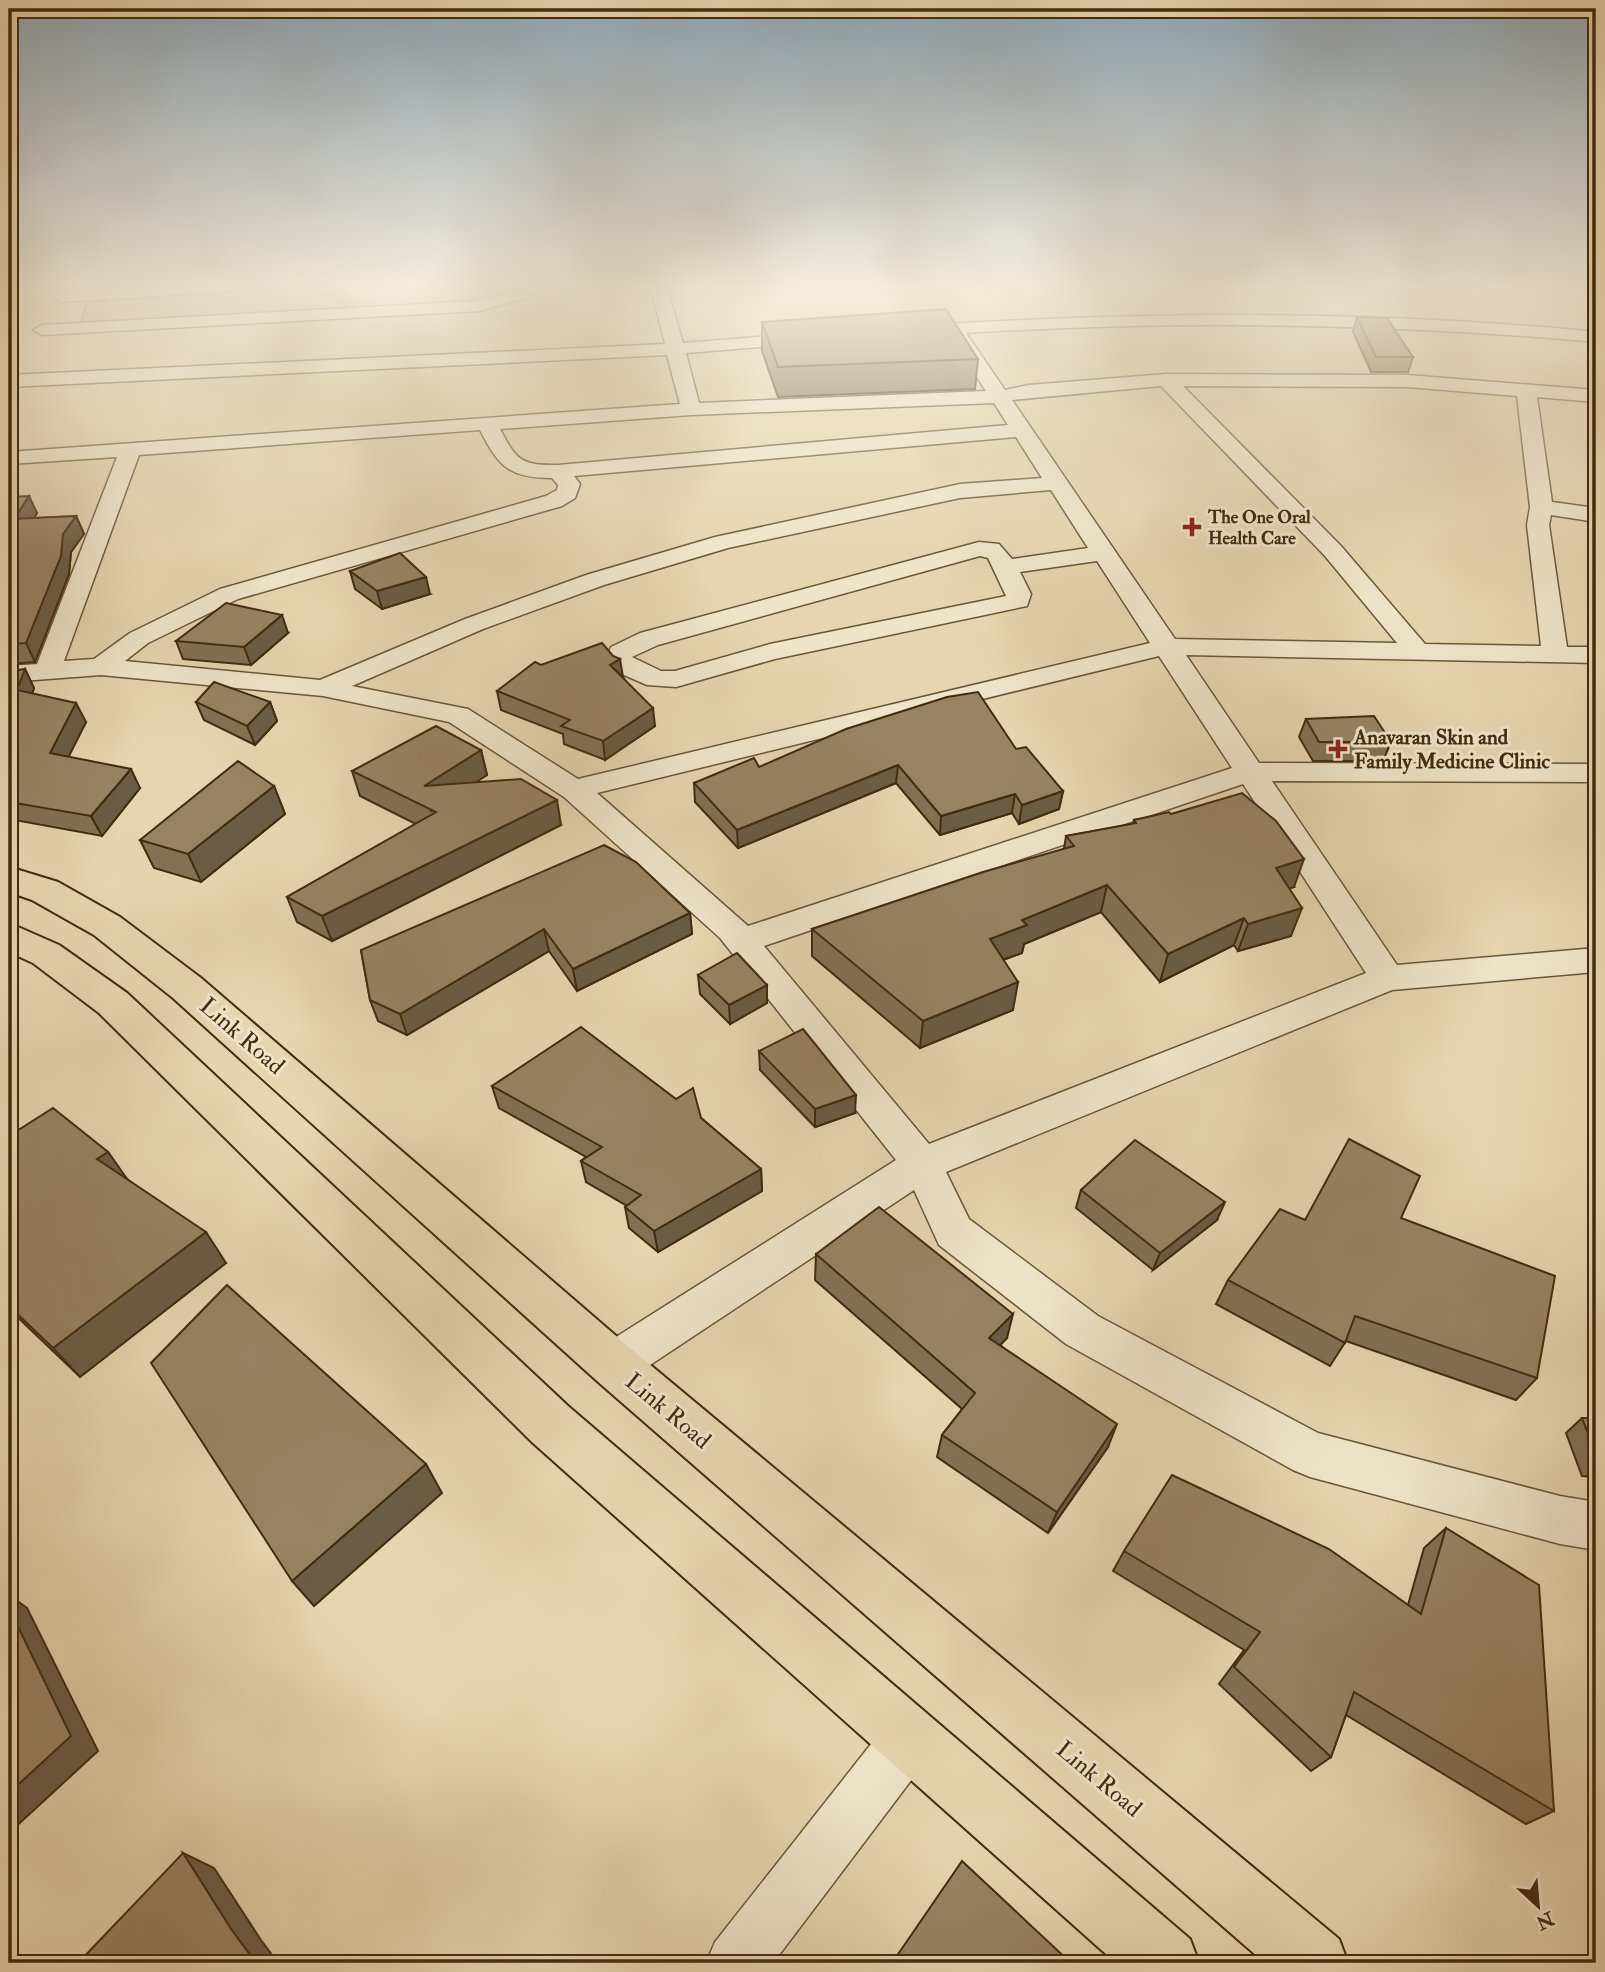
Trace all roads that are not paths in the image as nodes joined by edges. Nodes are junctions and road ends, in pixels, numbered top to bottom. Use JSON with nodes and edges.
{"nodes":[{"id":1,"x":146,"y":376,"type":"edge"},
{"id":2,"x":681,"y":376,"type":"edge"},
{"id":3,"x":985,"y":376,"type":"edge"},
{"id":4,"x":1166,"y":380,"type":"junction"},
{"id":5,"x":10,"y":383,"type":"edge"},
{"id":6,"x":1526,"y":390,"type":"junction"},
{"id":7,"x":1596,"y":396,"type":"edge"},
{"id":8,"x":999,"y":397,"type":"junction"},
{"id":9,"x":691,"y":409,"type":"junction"},
{"id":10,"x":486,"y":424,"type":"junction"},
{"id":11,"x":1022,"y":430,"type":"junction"},
{"id":12,"x":130,"y":450,"type":"junction"},
{"id":13,"x":9,"y":458,"type":"edge"},
{"id":14,"x":558,"y":471,"type":"junction"},
{"id":15,"x":1057,"y":483,"type":"junction"},
{"id":16,"x":1541,"y":507,"type":"junction"},
{"id":17,"x":1596,"y":515,"type":"edge"},
{"id":18,"x":1104,"y":553,"type":"junction"},
{"id":19,"x":1003,"y":567,"type":"junction"},
{"id":20,"x":1166,"y":647,"type":"junction"},
{"id":21,"x":1418,"y":652,"type":"junction"},
{"id":22,"x":1555,"y":654,"type":"junction"},
{"id":23,"x":1596,"y":655,"type":"edge"},
{"id":24,"x":101,"y":667,"type":"junction"},
{"id":25,"x":47,"y":673,"type":"junction"},
{"id":26,"x":9,"y":674,"type":"edge"},
{"id":27,"x":323,"y":688,"type":"junction"},
{"id":28,"x":1250,"y":772,"type":"junction"},
{"id":29,"x":1596,"y":773,"type":"edge"},
{"id":30,"x":575,"y":790,"type":"junction"},
{"id":31,"x":9,"y":879,"type":"edge"},
{"id":32,"x":9,"y":936,"type":"edge"},
{"id":33,"x":741,"y":941,"type":"junction"},
{"id":34,"x":1596,"y":960,"type":"edge"},
{"id":35,"x":1388,"y":978,"type":"junction"},
{"id":36,"x":922,"y":1164,"type":"junction"},
{"id":37,"x":613,"y":1364,"type":"junction"},
{"id":38,"x":1596,"y":1526,"type":"edge"},
{"id":39,"x":909,"y":1739,"type":"junction"},
{"id":40,"x":736,"y":1963,"type":"edge"},
{"id":41,"x":1166,"y":1963,"type":"edge"},
{"id":42,"x":1315,"y":1963,"type":"edge"}],
"edges":[{"from":1,"to":5,"type":"street"},
{"from":2,"to":9,"type":"street"},
{"from":3,"to":8,"type":"street"},
{"from":4,"to":6,"type":"street"},
{"from":4,"to":8,"type":"street"},
{"from":4,"to":21,"type":"street"},
{"from":6,"to":7,"type":"street"},
{"from":6,"to":16,"type":"street"},
{"from":8,"to":9,"type":"street"},
{"from":8,"to":11,"type":"street"},
{"from":9,"to":10,"type":"street"},
{"from":10,"to":12,"type":"street"},
{"from":10,"to":14,"type":"street"},
{"from":11,"to":14,"type":"street"},
{"from":11,"to":15,"type":"street"},
{"from":12,"to":13,"type":"street"},
{"from":12,"to":25,"type":"street"},
{"from":14,"to":24,"type":"street"},
{"from":15,"to":18,"type":"street"},
{"from":15,"to":27,"type":"street"},
{"from":16,"to":17,"type":"street"},
{"from":16,"to":22,"type":"street"},
{"from":18,"to":19,"type":"street"},
{"from":18,"to":20,"type":"street"},
{"from":19,"to":19,"type":"street"},
{"from":20,"to":21,"type":"street"},
{"from":20,"to":28,"type":"street"},
{"from":20,"to":30,"type":"street"},
{"from":21,"to":22,"type":"street"},
{"from":22,"to":23,"type":"street"},
{"from":24,"to":25,"type":"street"},
{"from":24,"to":27,"type":"street"},
{"from":25,"to":26,"type":"street"},
{"from":27,"to":30,"type":"street"},
{"from":28,"to":29,"type":"street"},
{"from":28,"to":33,"type":"street"},
{"from":28,"to":35,"type":"street"},
{"from":30,"to":33,"type":"street"},
{"from":31,"to":37,"type":"main road","name":"Link Road"},
{"from":32,"to":39,"type":"main road"},
{"from":33,"to":36,"type":"street"},
{"from":34,"to":35,"type":"street"},
{"from":35,"to":36,"type":"street"},
{"from":36,"to":37,"type":"street"},
{"from":36,"to":38,"type":"street"},
{"from":37,"to":42,"type":"main road","name":"Link Road"},
{"from":39,"to":40,"type":"street"},
{"from":39,"to":41,"type":"main road"}]}
